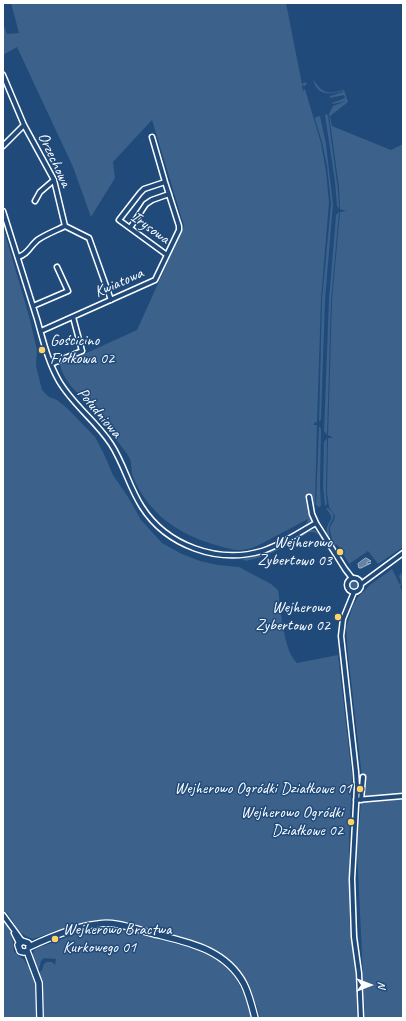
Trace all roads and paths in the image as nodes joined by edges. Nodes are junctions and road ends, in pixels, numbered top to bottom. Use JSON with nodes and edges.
{"nodes":[{"id":1,"x":3,"y":75,"type":"edge"},
{"id":2,"x":24,"y":125,"type":"junction"},
{"id":3,"x":152,"y":137,"type":"dead end"},
{"id":4,"x":3,"y":146,"type":"edge"},
{"id":5,"x":54,"y":180,"type":"junction"},
{"id":6,"x":165,"y":182,"type":"junction"},
{"id":7,"x":169,"y":194,"type":"junction"},
{"id":8,"x":35,"y":201,"type":"dead end"},
{"id":9,"x":3,"y":212,"type":"edge"},
{"id":10,"x":65,"y":226,"type":"junction"},
{"id":11,"x":130,"y":228,"type":"junction"},
{"id":12,"x":167,"y":255,"type":"junction"},
{"id":13,"x":18,"y":257,"type":"junction"},
{"id":14,"x":57,"y":268,"type":"dead end"},
{"id":15,"x":111,"y":300,"type":"junction"},
{"id":16,"x":33,"y":306,"type":"junction"},
{"id":17,"x":73,"y":317,"type":"junction"},
{"id":18,"x":41,"y":331,"type":"junction"},
{"id":19,"x":51,"y":364,"type":"junction"},
{"id":20,"x":308,"y":497,"type":"dead end"},
{"id":21,"x":316,"y":523,"type":"junction"},
{"id":22,"x":403,"y":553,"type":"edge"},
{"id":23,"x":350,"y":579,"type":"junction"},
{"id":24,"x":360,"y":582,"type":"junction"},
{"id":25,"x":352,"y":591,"type":"junction"},
{"id":26,"x":362,"y":777,"type":"dead end"},
{"id":27,"x":403,"y":796,"type":"edge"},
{"id":28,"x":360,"y":800,"type":"junction"},
{"id":29,"x":3,"y":915,"type":"edge"},
{"id":30,"x":25,"y":946,"type":"junction"},
{"id":31,"x":40,"y":1018,"type":"edge"},
{"id":32,"x":256,"y":1018,"type":"edge"},
{"id":33,"x":361,"y":1018,"type":"edge"}],
"edges":[{"from":1,"to":2,"type":"street","name":"Orzechowa"},
{"from":2,"to":4,"type":"street"},
{"from":2,"to":5,"type":"street","name":"Orzechowa"},
{"from":3,"to":6,"type":"street","name":"Kwiatowa"},
{"from":5,"to":8,"type":"street"},
{"from":5,"to":10,"type":"street","name":"Orzechowa"},
{"from":6,"to":7,"type":"street","name":"Kwiatowa"},
{"from":6,"to":11,"type":"street","name":"Irysowa"},
{"from":7,"to":11,"type":"street"},
{"from":7,"to":12,"type":"street","name":"Kwiatowa"},
{"from":9,"to":13,"type":"street","name":"Południowa"},
{"from":10,"to":13,"type":"street"},
{"from":10,"to":15,"type":"street"},
{"from":11,"to":12,"type":"street","name":"Irysowa"},
{"from":12,"to":15,"type":"street","name":"Kwiatowa"},
{"from":13,"to":16,"type":"street","name":"Południowa"},
{"from":14,"to":16,"type":"street"},
{"from":15,"to":17,"type":"street","name":"Kwiatowa"},
{"from":16,"to":18,"type":"street","name":"Południowa"},
{"from":17,"to":18,"type":"street","name":"Kwiatowa"},
{"from":17,"to":19,"type":"street"},
{"from":18,"to":19,"type":"street","name":"Południowa"},
{"from":19,"to":21,"type":"street","name":"Południowa"},
{"from":20,"to":21,"type":"street"},
{"from":21,"to":23,"type":"street"},
{"from":22,"to":24,"type":"street"},
{"from":23,"to":24,"type":"street"},
{"from":23,"to":25,"type":"street"},
{"from":24,"to":25,"type":"street"},
{"from":25,"to":28,"type":"street"},
{"from":26,"to":28,"type":"street"},
{"from":27,"to":28,"type":"street"},
{"from":28,"to":33,"type":"street"},
{"from":29,"to":30,"type":"street"},
{"from":30,"to":31,"type":"main road"},
{"from":30,"to":32,"type":"main road"}]}
